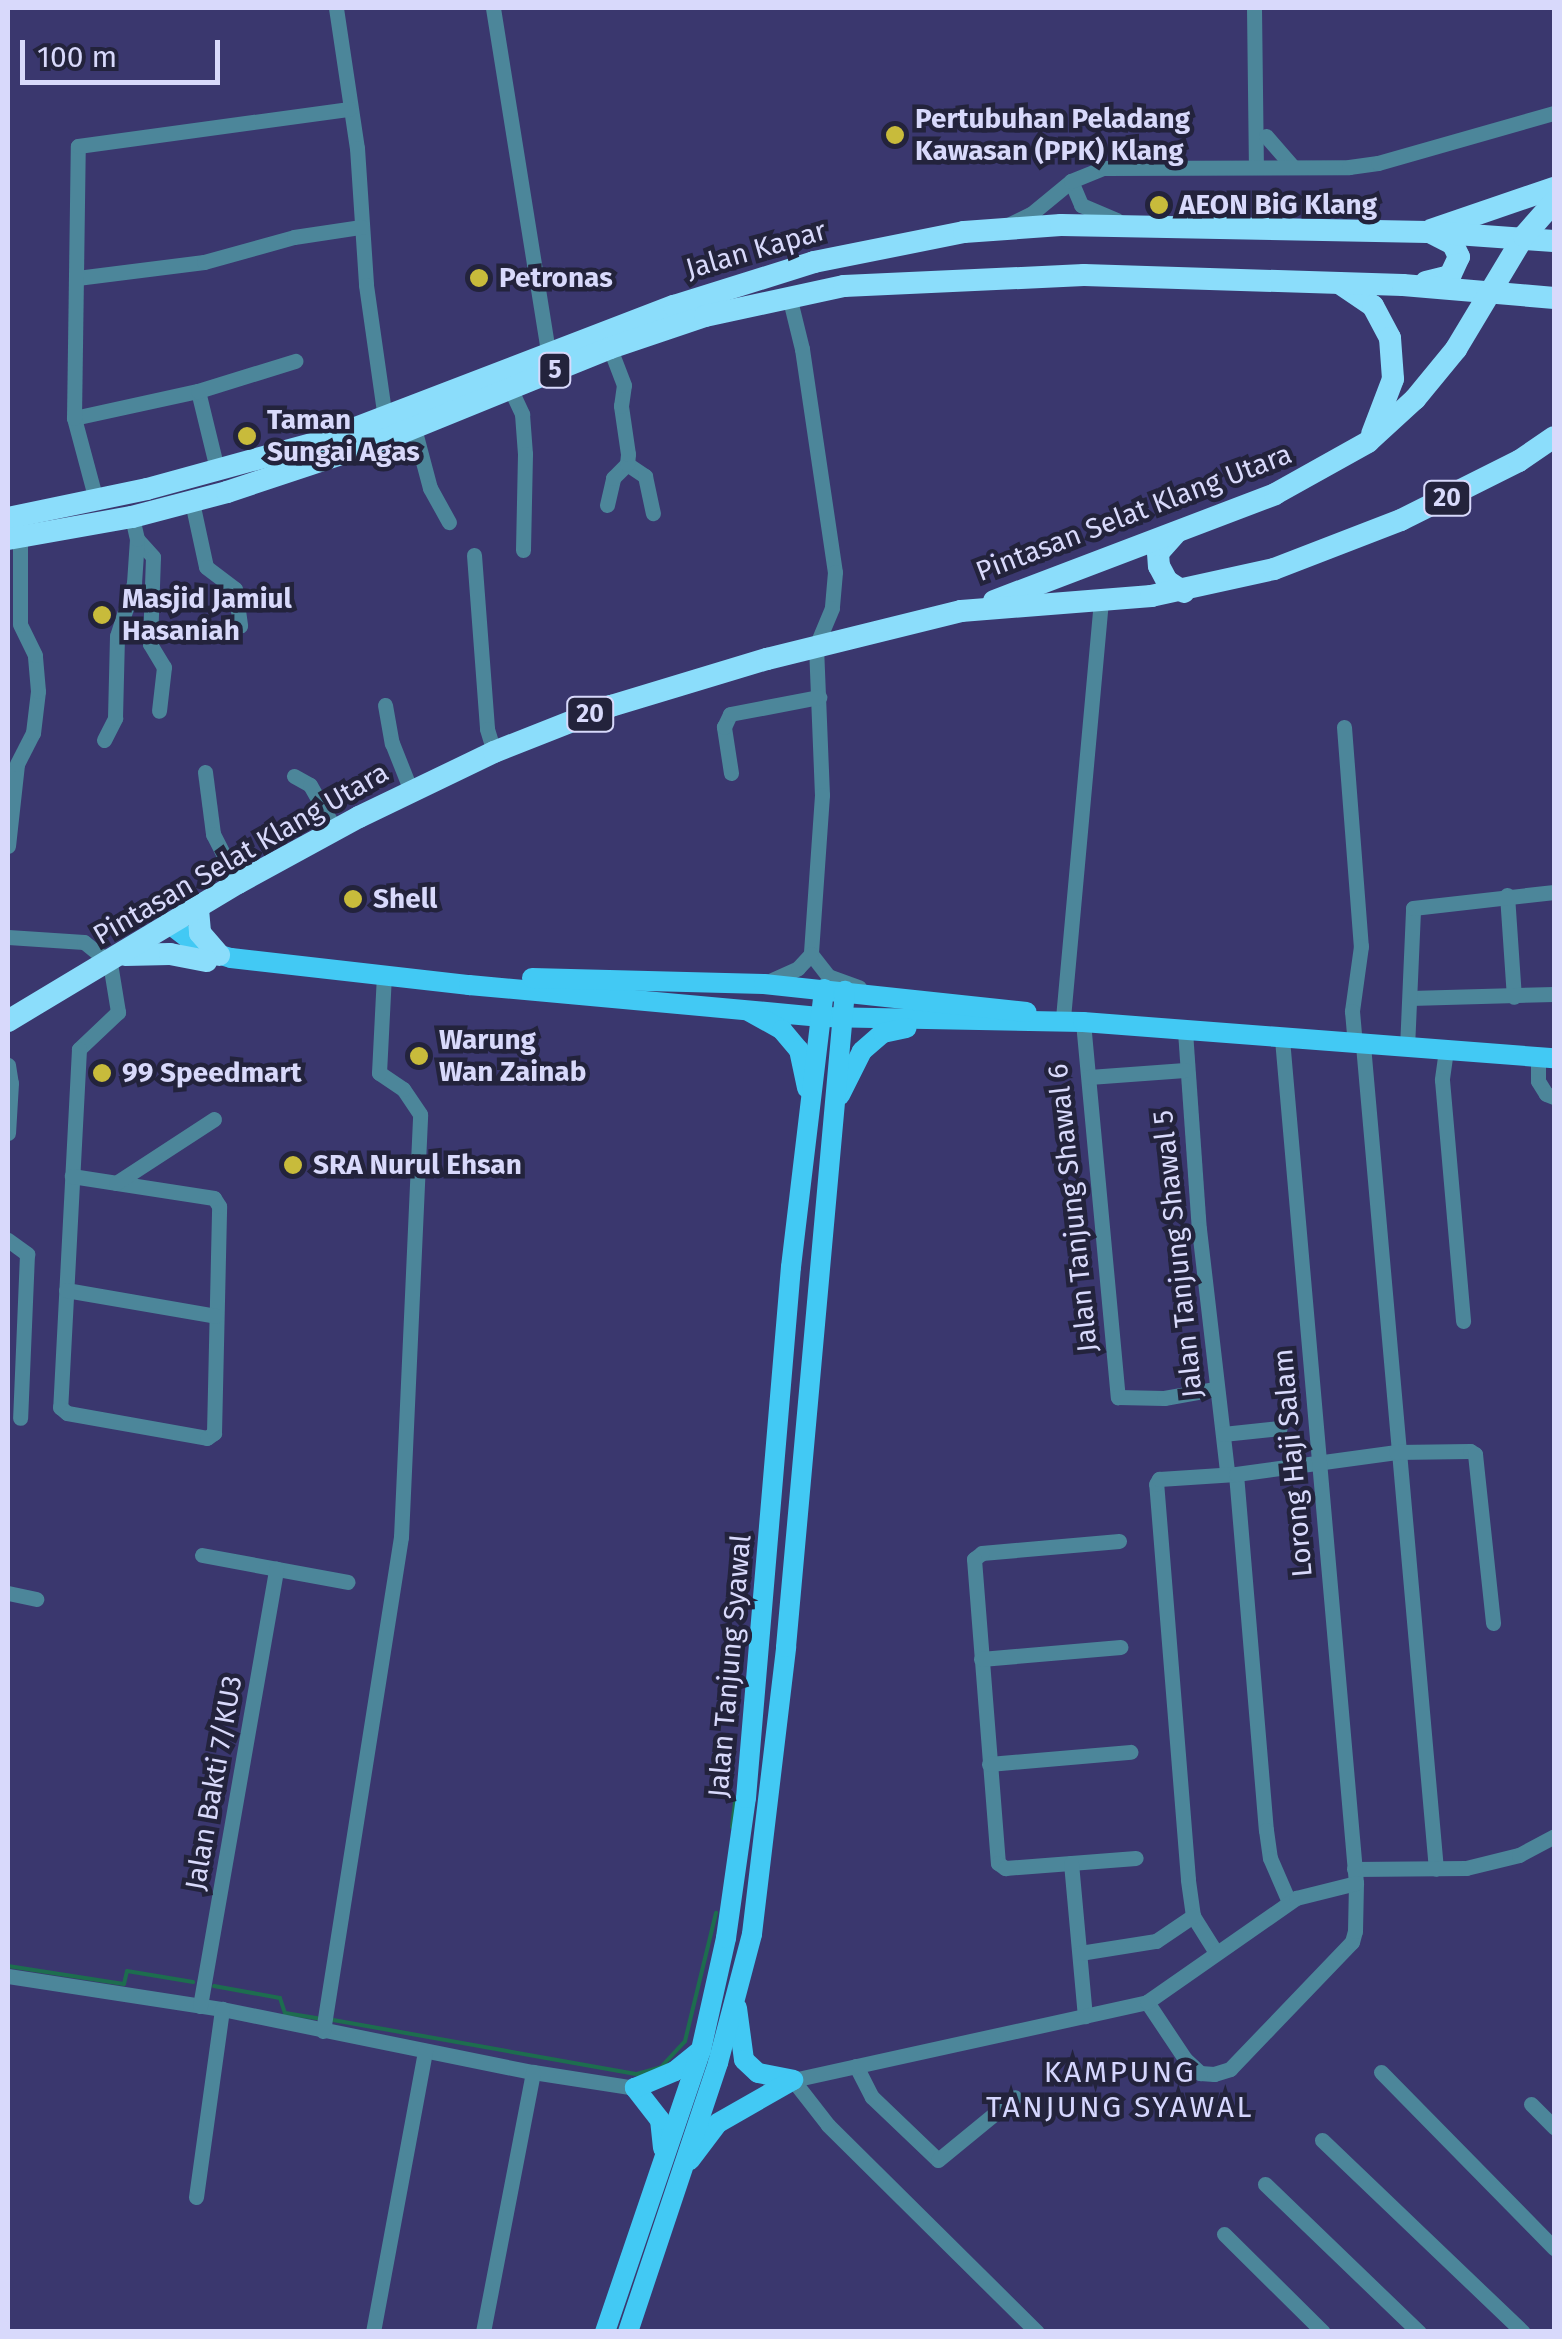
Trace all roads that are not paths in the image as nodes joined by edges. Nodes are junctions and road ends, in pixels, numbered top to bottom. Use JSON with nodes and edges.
{"nodes":[{"id":1,"x":336,"y":8,"type":"edge"},
{"id":2,"x":493,"y":8,"type":"edge"},
{"id":3,"x":1254,"y":8,"type":"edge"},
{"id":4,"x":1264,"y":8,"type":"edge"},
{"id":5,"x":349,"y":109,"type":"junction"},
{"id":6,"x":1554,"y":113,"type":"edge"},
{"id":7,"x":1261,"y":138,"type":"junction"},
{"id":8,"x":1226,"y":167,"type":"junction"},
{"id":9,"x":1261,"y":167,"type":"junction"},
{"id":10,"x":1294,"y":167,"type":"junction"},
{"id":11,"x":1071,"y":181,"type":"junction"},
{"id":12,"x":1554,"y":188,"type":"edge"},
{"id":13,"x":1554,"y":202,"type":"edge"},
{"id":14,"x":361,"y":227,"type":"junction"},
{"id":15,"x":1146,"y":227,"type":"junction"},
{"id":16,"x":1001,"y":228,"type":"junction"},
{"id":17,"x":1428,"y":232,"type":"junction"},
{"id":18,"x":1524,"y":236,"type":"junction"},
{"id":19,"x":1554,"y":241,"type":"edge"},
{"id":20,"x":76,"y":278,"type":"junction"},
{"id":21,"x":1338,"y":282,"type":"junction"},
{"id":22,"x":1403,"y":284,"type":"junction"},
{"id":23,"x":1493,"y":290,"type":"junction"},
{"id":24,"x":788,"y":296,"type":"junction"},
{"id":25,"x":1554,"y":298,"type":"edge"},
{"id":26,"x":610,"y":348,"type":"junction"},
{"id":27,"x":548,"y":352,"type":"junction"},
{"id":28,"x":295,"y":361,"type":"dead end"},
{"id":29,"x":510,"y":388,"type":"junction"},
{"id":30,"x":198,"y":391,"type":"junction"},
{"id":31,"x":74,"y":418,"type":"junction"},
{"id":32,"x":385,"y":418,"type":"junction"},
{"id":33,"x":414,"y":428,"type":"junction"},
{"id":34,"x":1554,"y":437,"type":"edge"},
{"id":35,"x":1368,"y":442,"type":"junction"},
{"id":36,"x":1554,"y":449,"type":"edge"},
{"id":37,"x":1518,"y":461,"type":"junction"},
{"id":38,"x":627,"y":464,"type":"junction"},
{"id":39,"x":218,"y":469,"type":"junction"},
{"id":40,"x":96,"y":500,"type":"junction"},
{"id":41,"x":192,"y":502,"type":"junction"},
{"id":42,"x":607,"y":505,"type":"dead end"},
{"id":43,"x":653,"y":513,"type":"dead end"},
{"id":44,"x":448,"y":522,"type":"dead end"},
{"id":45,"x":135,"y":528,"type":"junction"},
{"id":46,"x":12,"y":532,"type":"edge"},
{"id":47,"x":1175,"y":534,"type":"junction"},
{"id":48,"x":523,"y":550,"type":"dead end"},
{"id":49,"x":474,"y":555,"type":"dead end"},
{"id":50,"x":1184,"y":592,"type":"junction"},
{"id":51,"x":1102,"y":602,"type":"junction"},
{"id":52,"x":967,"y":610,"type":"junction"},
{"id":53,"x":240,"y":626,"type":"dead end"},
{"id":54,"x":816,"y":646,"type":"junction"},
{"id":55,"x":819,"y":697,"type":"junction"},
{"id":56,"x":385,"y":706,"type":"dead end"},
{"id":57,"x":158,"y":711,"type":"dead end"},
{"id":58,"x":1344,"y":728,"type":"dead end"},
{"id":59,"x":104,"y":740,"type":"dead end"},
{"id":60,"x":494,"y":752,"type":"junction"},
{"id":61,"x":205,"y":772,"type":"dead end"},
{"id":62,"x":730,"y":773,"type":"dead end"},
{"id":63,"x":294,"y":776,"type":"dead end"},
{"id":64,"x":411,"y":791,"type":"junction"},
{"id":65,"x":335,"y":829,"type":"junction"},
{"id":66,"x":8,"y":846,"type":"edge"},
{"id":67,"x":238,"y":883,"type":"junction"},
{"id":68,"x":1554,"y":892,"type":"edge"},
{"id":69,"x":1507,"y":895,"type":"junction"},
{"id":70,"x":198,"y":909,"type":"junction"},
{"id":71,"x":167,"y":928,"type":"junction"},
{"id":72,"x":8,"y":938,"type":"edge"},
{"id":73,"x":811,"y":954,"type":"junction"},
{"id":74,"x":213,"y":958,"type":"junction"},
{"id":75,"x":117,"y":959,"type":"junction"},
{"id":76,"x":394,"y":976,"type":"junction"},
{"id":77,"x":764,"y":984,"type":"junction"},
{"id":78,"x":834,"y":990,"type":"junction"},
{"id":79,"x":1554,"y":994,"type":"edge"},
{"id":80,"x":896,"y":996,"type":"junction"},
{"id":81,"x":1514,"y":997,"type":"junction"},
{"id":82,"x":1410,"y":998,"type":"junction"},
{"id":83,"x":738,"y":1007,"type":"junction"},
{"id":84,"x":831,"y":1017,"type":"junction"},
{"id":85,"x":1073,"y":1020,"type":"junction"},
{"id":86,"x":8,"y":1022,"type":"edge"},
{"id":87,"x":948,"y":1022,"type":"junction"},
{"id":88,"x":1184,"y":1031,"type":"junction"},
{"id":89,"x":1282,"y":1039,"type":"junction"},
{"id":90,"x":1359,"y":1044,"type":"junction"},
{"id":91,"x":1407,"y":1048,"type":"junction"},
{"id":92,"x":1446,"y":1050,"type":"junction"},
{"id":93,"x":1546,"y":1057,"type":"edge"},
{"id":94,"x":8,"y":1065,"type":"edge"},
{"id":95,"x":1185,"y":1070,"type":"junction"},
{"id":96,"x":1089,"y":1077,"type":"junction"},
{"id":97,"x":1554,"y":1097,"type":"edge"},
{"id":98,"x":833,"y":1115,"type":"junction"},
{"id":99,"x":811,"y":1119,"type":"junction"},
{"id":100,"x":214,"y":1120,"type":"dead end"},
{"id":101,"x":8,"y":1133,"type":"edge"},
{"id":102,"x":72,"y":1176,"type":"junction"},
{"id":103,"x":116,"y":1183,"type":"junction"},
{"id":104,"x":8,"y":1240,"type":"edge"},
{"id":105,"x":66,"y":1290,"type":"junction"},
{"id":106,"x":216,"y":1316,"type":"junction"},
{"id":107,"x":1463,"y":1320,"type":"dead end"},
{"id":108,"x":1215,"y":1390,"type":"junction"},
{"id":109,"x":20,"y":1418,"type":"dead end"},
{"id":110,"x":1280,"y":1428,"type":"dead end"},
{"id":111,"x":1224,"y":1434,"type":"junction"},
{"id":112,"x":1396,"y":1452,"type":"junction"},
{"id":113,"x":1318,"y":1461,"type":"junction"},
{"id":114,"x":1231,"y":1473,"type":"junction"},
{"id":115,"x":1119,"y":1542,"type":"dead end"},
{"id":116,"x":202,"y":1555,"type":"dead end"},
{"id":117,"x":276,"y":1569,"type":"junction"},
{"id":118,"x":348,"y":1582,"type":"dead end"},
{"id":119,"x":8,"y":1594,"type":"edge"},
{"id":120,"x":36,"y":1599,"type":"dead end"},
{"id":121,"x":1493,"y":1622,"type":"dead end"},
{"id":122,"x":1120,"y":1647,"type":"dead end"},
{"id":123,"x":981,"y":1659,"type":"junction"},
{"id":124,"x":1130,"y":1752,"type":"dead end"},
{"id":125,"x":989,"y":1764,"type":"junction"},
{"id":126,"x":1554,"y":1836,"type":"edge"},
{"id":127,"x":1136,"y":1858,"type":"dead end"},
{"id":128,"x":1071,"y":1863,"type":"junction"},
{"id":129,"x":1436,"y":1868,"type":"junction"},
{"id":130,"x":1355,"y":1876,"type":"junction"},
{"id":131,"x":1289,"y":1902,"type":"junction"},
{"id":132,"x":1194,"y":1916,"type":"junction"},
{"id":133,"x":1215,"y":1951,"type":"junction"},
{"id":134,"x":1080,"y":1953,"type":"junction"},
{"id":135,"x":8,"y":1976,"type":"edge"},
{"id":136,"x":736,"y":1991,"type":"junction"},
{"id":137,"x":1146,"y":2002,"type":"junction"},
{"id":138,"x":200,"y":2006,"type":"junction"},
{"id":139,"x":222,"y":2009,"type":"junction"},
{"id":140,"x":1085,"y":2016,"type":"junction"},
{"id":141,"x":324,"y":2030,"type":"junction"},
{"id":142,"x":425,"y":2050,"type":"junction"},
{"id":143,"x":701,"y":2050,"type":"junction"},
{"id":144,"x":856,"y":2066,"type":"junction"},
{"id":145,"x":533,"y":2072,"type":"junction"},
{"id":146,"x":1381,"y":2072,"type":"dead end"},
{"id":147,"x":793,"y":2080,"type":"junction"},
{"id":148,"x":636,"y":2088,"type":"junction"},
{"id":149,"x":1015,"y":2098,"type":"dead end"},
{"id":150,"x":1531,"y":2104,"type":"dead end"},
{"id":151,"x":1554,"y":2127,"type":"edge"},
{"id":152,"x":1322,"y":2140,"type":"dead end"},
{"id":153,"x":663,"y":2155,"type":"junction"},
{"id":154,"x":680,"y":2172,"type":"junction"},
{"id":155,"x":1265,"y":2184,"type":"dead end"},
{"id":156,"x":196,"y":2197,"type":"dead end"},
{"id":157,"x":1224,"y":2234,"type":"dead end"},
{"id":158,"x":1554,"y":2248,"type":"edge"},
{"id":159,"x":373,"y":2332,"type":"edge"},
{"id":160,"x":483,"y":2332,"type":"edge"},
{"id":161,"x":604,"y":2332,"type":"edge"},
{"id":162,"x":628,"y":2332,"type":"edge"},
{"id":163,"x":1037,"y":2332,"type":"edge"},
{"id":164,"x":1323,"y":2332,"type":"edge"},
{"id":165,"x":1419,"y":2332,"type":"edge"},
{"id":166,"x":1523,"y":2332,"type":"edge"}],
"edges":[{"from":1,"to":5,"type":"street"},
{"from":2,"to":27,"type":"street"},
{"from":3,"to":7,"type":"street"},
{"from":4,"to":7,"type":"street"},
{"from":5,"to":14,"type":"street"},
{"from":5,"to":20,"type":"street"},
{"from":6,"to":10,"type":"street"},
{"from":7,"to":8,"type":"street"},
{"from":7,"to":9,"type":"street"},
{"from":7,"to":10,"type":"street"},
{"from":8,"to":9,"type":"street"},
{"from":8,"to":11,"type":"street"},
{"from":9,"to":10,"type":"street"},
{"from":11,"to":15,"type":"street"},
{"from":11,"to":16,"type":"street"},
{"from":12,"to":17,"type":"highway"},
{"from":13,"to":18,"type":"highway","name":"Pintasan Selat Klang Utara","number":"20"},
{"from":14,"to":20,"type":"street"},
{"from":14,"to":32,"type":"street"},
{"from":15,"to":16,"type":"highway","name":"Jalan Kapar","number":"5"},
{"from":15,"to":17,"type":"highway","name":"Jalan Kapar","number":"5"},
{"from":16,"to":27,"type":"highway","name":"Jalan Kapar","number":"5"},
{"from":17,"to":18,"type":"highway","name":"Jalan Kapar","number":"5"},
{"from":17,"to":22,"type":"highway"},
{"from":18,"to":19,"type":"highway","name":"Jalan Kapar","number":"5"},
{"from":18,"to":23,"type":"highway","name":"Pintasan Selat Klang Utara","number":"20"},
{"from":20,"to":31,"type":"street"},
{"from":21,"to":22,"type":"highway","name":"Jalan Kapar","number":"5"},
{"from":21,"to":24,"type":"highway","name":"Jalan Kapar","number":"5"},
{"from":21,"to":35,"type":"highway"},
{"from":22,"to":23,"type":"highway","name":"Jalan Kapar","number":"5"},
{"from":23,"to":25,"type":"highway","name":"Jalan Kapar","number":"5"},
{"from":23,"to":35,"type":"highway","name":"Pintasan Selat Klang Utara","number":"20"},
{"from":24,"to":26,"type":"highway","name":"Jalan Kapar","number":"5"},
{"from":24,"to":54,"type":"street"},
{"from":26,"to":29,"type":"highway","name":"Jalan Kapar","number":"5"},
{"from":26,"to":38,"type":"street"},
{"from":27,"to":32,"type":"highway","name":"Jalan Kapar","number":"5"},
{"from":28,"to":30,"type":"street"},
{"from":29,"to":33,"type":"highway","name":"Jalan Kapar","number":"5"},
{"from":29,"to":48,"type":"street"},
{"from":30,"to":31,"type":"street"},
{"from":30,"to":39,"type":"street"},
{"from":31,"to":40,"type":"street"},
{"from":32,"to":39,"type":"highway","name":"Jalan Kapar","number":"5"},
{"from":33,"to":41,"type":"highway","name":"Jalan Kapar","number":"5"},
{"from":33,"to":44,"type":"street"},
{"from":34,"to":37,"type":"highway","name":"Pintasan Selat Klang Utara","number":"20"},
{"from":35,"to":47,"type":"highway","name":"Pintasan Selat Klang Utara","number":"20"},
{"from":36,"to":37,"type":"highway"},
{"from":37,"to":50,"type":"highway","name":"Pintasan Selat Klang Utara","number":"20"},
{"from":38,"to":42,"type":"street"},
{"from":38,"to":43,"type":"street"},
{"from":39,"to":40,"type":"highway","name":"Jalan Kapar","number":"5"},
{"from":40,"to":46,"type":"highway","name":"Jalan Kapar","number":"5"},
{"from":41,"to":45,"type":"highway","name":"Jalan Kapar","number":"5"},
{"from":41,"to":53,"type":"street"},
{"from":45,"to":46,"type":"highway","name":"Jalan Kapar","number":"5"},
{"from":45,"to":57,"type":"street"},
{"from":45,"to":59,"type":"street"},
{"from":46,"to":66,"type":"street"},
{"from":47,"to":50,"type":"highway"},
{"from":47,"to":52,"type":"highway","name":"Pintasan Selat Klang Utara","number":"20"},
{"from":49,"to":60,"type":"street"},
{"from":50,"to":51,"type":"highway","name":"Pintasan Selat Klang Utara","number":"20"},
{"from":51,"to":52,"type":"highway","name":"Pintasan Selat Klang Utara","number":"20"},
{"from":51,"to":85,"type":"street","name":"Jalan Tanjung Shawal 6"},
{"from":52,"to":54,"type":"highway","name":"Pintasan Selat Klang Utara","number":"20"},
{"from":54,"to":55,"type":"street"},
{"from":54,"to":60,"type":"highway","name":"Pintasan Selat Klang Utara","number":"20"},
{"from":55,"to":62,"type":"street"},
{"from":55,"to":73,"type":"street"},
{"from":56,"to":64,"type":"street"},
{"from":58,"to":90,"type":"street"},
{"from":60,"to":64,"type":"highway","name":"Pintasan Selat Klang Utara","number":"20"},
{"from":61,"to":67,"type":"street"},
{"from":63,"to":65,"type":"street"},
{"from":64,"to":65,"type":"highway","name":"Pintasan Selat Klang Utara","number":"20"},
{"from":65,"to":67,"type":"highway","name":"Pintasan Selat Klang Utara","number":"20"},
{"from":67,"to":70,"type":"highway","name":"Pintasan Selat Klang Utara","number":"20"},
{"from":68,"to":69,"type":"street"},
{"from":69,"to":81,"type":"street"},
{"from":69,"to":82,"type":"street"},
{"from":70,"to":71,"type":"highway","name":"Pintasan Selat Klang Utara","number":"20"},
{"from":70,"to":74,"type":"highway"},
{"from":71,"to":74,"type":"main road"},
{"from":71,"to":75,"type":"highway","name":"Pintasan Selat Klang Utara","number":"20"},
{"from":72,"to":75,"type":"street"},
{"from":73,"to":77,"type":"street"},
{"from":73,"to":80,"type":"street"},
{"from":74,"to":75,"type":"highway"},
{"from":74,"to":76,"type":"main road"},
{"from":75,"to":86,"type":"highway","name":"Pintasan Selat Klang Utara","number":"20"},
{"from":75,"to":102,"type":"street"},
{"from":76,"to":77,"type":"main road"},
{"from":76,"to":83,"type":"main road"},
{"from":76,"to":141,"type":"street"},
{"from":77,"to":78,"type":"main road"},
{"from":78,"to":80,"type":"main road"},
{"from":78,"to":84,"type":"main road","name":"Jalan Tanjung Syawal"},
{"from":79,"to":81,"type":"street"},
{"from":80,"to":85,"type":"main road"},
{"from":81,"to":82,"type":"street"},
{"from":82,"to":91,"type":"street"},
{"from":83,"to":84,"type":"main road"},
{"from":83,"to":99,"type":"main road"},
{"from":84,"to":87,"type":"main road"},
{"from":84,"to":98,"type":"main road","name":"Jalan Tanjung Syawal"},
{"from":84,"to":99,"type":"main road","name":"Jalan Tanjung Syawal"},
{"from":85,"to":87,"type":"main road"},
{"from":85,"to":88,"type":"main road"},
{"from":85,"to":96,"type":"street","name":"Jalan Tanjung Shawal 6"},
{"from":87,"to":98,"type":"main road"},
{"from":88,"to":89,"type":"main road"},
{"from":88,"to":95,"type":"street","name":"Jalan Tanjung Shawal 5"},
{"from":89,"to":90,"type":"main road"},
{"from":89,"to":113,"type":"street","name":"Lorong Haji Salam"},
{"from":90,"to":91,"type":"main road"},
{"from":90,"to":112,"type":"street"},
{"from":91,"to":92,"type":"main road"},
{"from":92,"to":93,"type":"main road"},
{"from":92,"to":107,"type":"street"},
{"from":93,"to":97,"type":"street"},
{"from":94,"to":101,"type":"street"},
{"from":95,"to":96,"type":"street"},
{"from":95,"to":108,"type":"street","name":"Jalan Tanjung Shawal 5"},
{"from":96,"to":108,"type":"street","name":"Jalan Tanjung Shawal 6"},
{"from":98,"to":136,"type":"main road","name":"Jalan Tanjung Syawal"},
{"from":99,"to":143,"type":"main road","name":"Jalan Tanjung Syawal"},
{"from":100,"to":103,"type":"street"},
{"from":102,"to":103,"type":"street"},
{"from":102,"to":105,"type":"street"},
{"from":103,"to":106,"type":"street"},
{"from":104,"to":109,"type":"street"},
{"from":105,"to":106,"type":"street"},
{"from":105,"to":106,"type":"street"},
{"from":108,"to":111,"type":"street","name":"Jalan Tanjung Shawal 5"},
{"from":110,"to":111,"type":"street"},
{"from":111,"to":114,"type":"street","name":"Jalan Tanjung Shawal 5"},
{"from":112,"to":113,"type":"street"},
{"from":112,"to":121,"type":"street"},
{"from":112,"to":129,"type":"street"},
{"from":113,"to":114,"type":"street"},
{"from":113,"to":130,"type":"street","name":"Lorong Haji Salam"},
{"from":114,"to":131,"type":"street","name":"Jalan Tanjung Shawal 5"},
{"from":114,"to":132,"type":"street"},
{"from":115,"to":123,"type":"street"},
{"from":116,"to":117,"type":"street"},
{"from":117,"to":118,"type":"street"},
{"from":117,"to":138,"type":"street","name":"Jalan Bakti 7/KU3"},
{"from":119,"to":120,"type":"street"},
{"from":122,"to":123,"type":"street"},
{"from":123,"to":125,"type":"street"},
{"from":124,"to":125,"type":"street"},
{"from":125,"to":128,"type":"street"},
{"from":126,"to":129,"type":"street"},
{"from":127,"to":128,"type":"street"},
{"from":128,"to":134,"type":"street"},
{"from":129,"to":130,"type":"street"},
{"from":130,"to":131,"type":"street"},
{"from":130,"to":137,"type":"street","name":"Lorong Haji Salam"},
{"from":131,"to":133,"type":"street"},
{"from":132,"to":133,"type":"street"},
{"from":132,"to":134,"type":"street"},
{"from":133,"to":137,"type":"street"},
{"from":134,"to":140,"type":"street"},
{"from":135,"to":138,"type":"street"},
{"from":136,"to":147,"type":"main road"},
{"from":136,"to":154,"type":"main road","name":"Jalan Tanjung Syawal"},
{"from":137,"to":140,"type":"street"},
{"from":138,"to":139,"type":"street"},
{"from":139,"to":141,"type":"street"},
{"from":139,"to":156,"type":"street"},
{"from":140,"to":144,"type":"street"},
{"from":141,"to":142,"type":"street"},
{"from":142,"to":145,"type":"street"},
{"from":142,"to":159,"type":"street"},
{"from":143,"to":148,"type":"main road"},
{"from":143,"to":153,"type":"main road","name":"Jalan Tanjung Syawal"},
{"from":144,"to":147,"type":"street"},
{"from":144,"to":149,"type":"street"},
{"from":145,"to":148,"type":"street"},
{"from":145,"to":160,"type":"street"},
{"from":146,"to":158,"type":"street"},
{"from":147,"to":154,"type":"main road"},
{"from":147,"to":163,"type":"street"},
{"from":148,"to":153,"type":"main road"},
{"from":150,"to":151,"type":"street"},
{"from":152,"to":166,"type":"street"},
{"from":153,"to":161,"type":"main road","name":"Jalan Tanjung Syawal"},
{"from":154,"to":162,"type":"main road","name":"Jalan Tanjung Syawal"},
{"from":155,"to":165,"type":"street"},
{"from":157,"to":164,"type":"street"}]}
